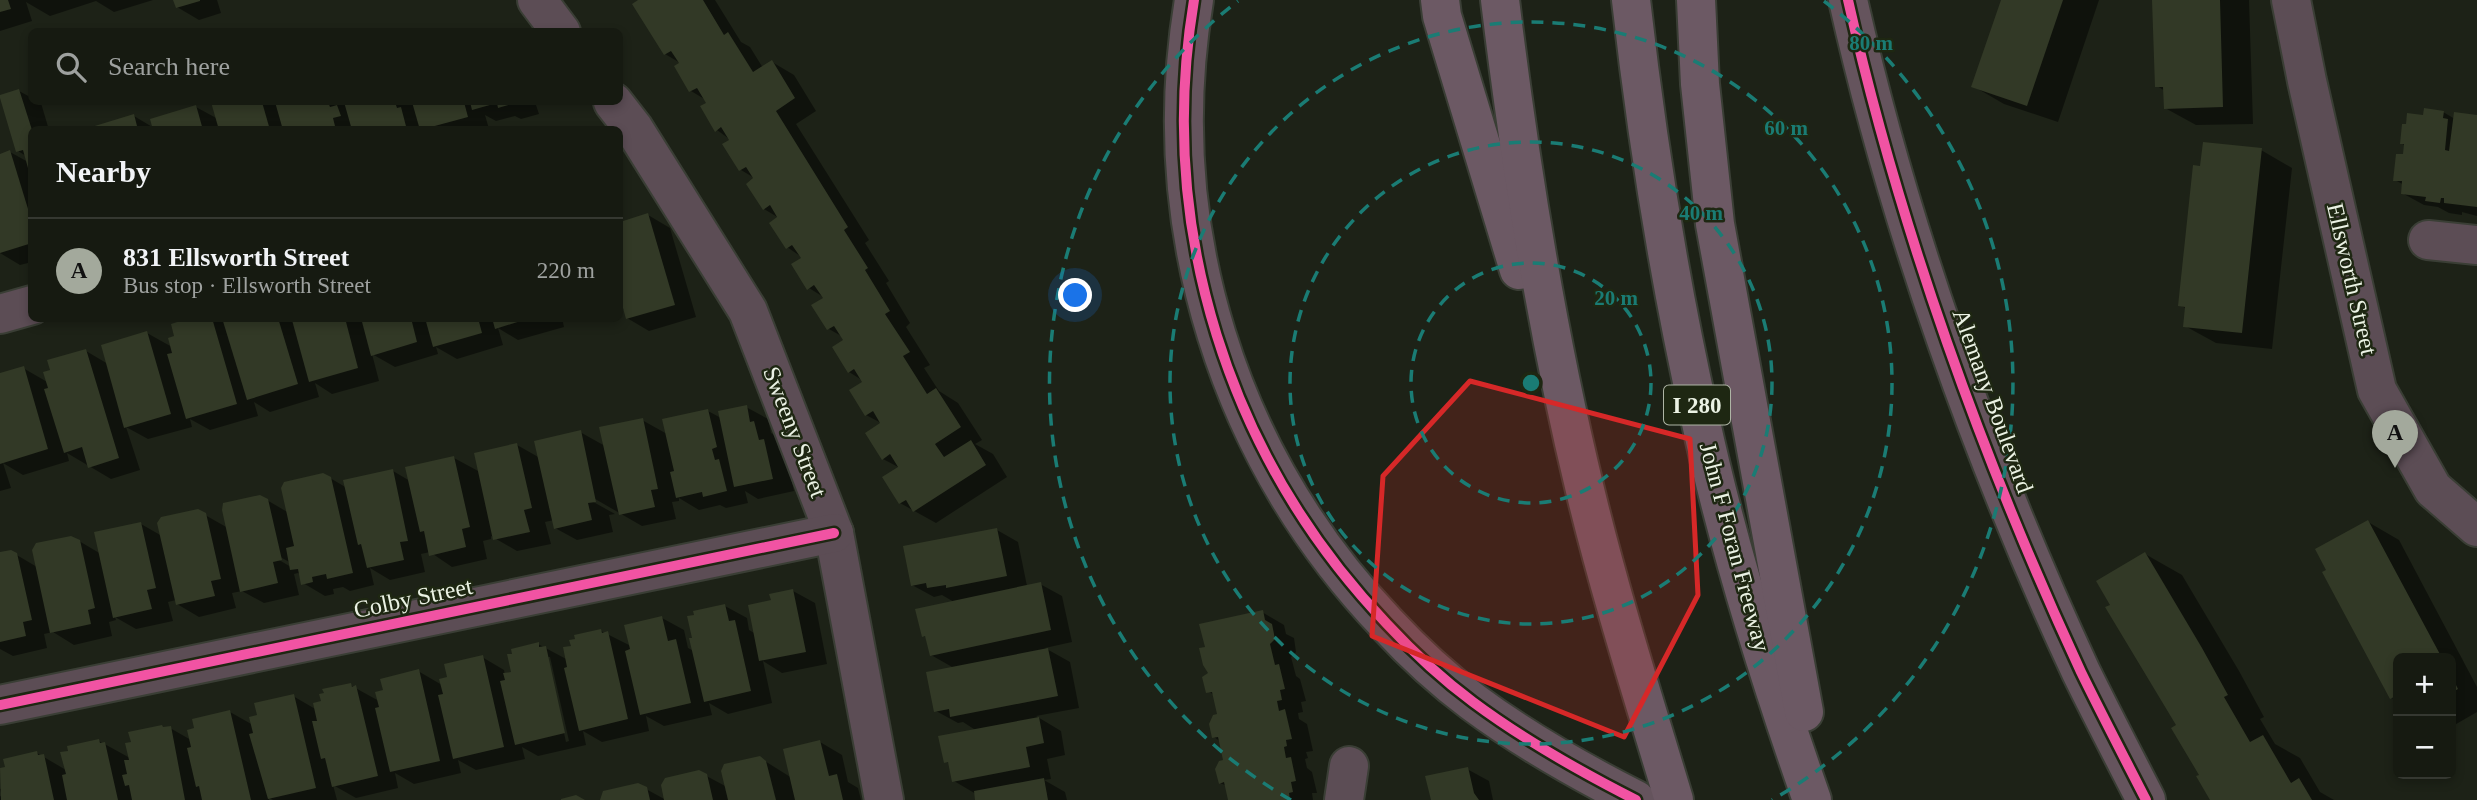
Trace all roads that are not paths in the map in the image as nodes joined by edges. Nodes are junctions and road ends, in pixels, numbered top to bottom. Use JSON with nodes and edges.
{"nodes":[{"id":1,"x":537,"y":0,"type":"edge"},
{"id":2,"x":1194,"y":0,"type":"edge"},
{"id":3,"x":1440,"y":0,"type":"edge"},
{"id":4,"x":1500,"y":0,"type":"edge"},
{"id":5,"x":1630,"y":0,"type":"edge"},
{"id":6,"x":1696,"y":0,"type":"edge"},
{"id":7,"x":1848,"y":0,"type":"edge"},
{"id":8,"x":2291,"y":0,"type":"edge"},
{"id":9,"x":558,"y":28,"type":"edge"},
{"id":10,"x":622,"y":121,"type":"edge"},
{"id":11,"x":2428,"y":240,"type":"dead end"},
{"id":12,"x":2477,"y":245,"type":"edge"},
{"id":13,"x":28,"y":306,"type":"edge"},
{"id":14,"x":0,"y":314,"type":"edge"},
{"id":15,"x":1585,"y":490,"type":"junction"},
{"id":16,"x":2477,"y":527,"type":"edge"},
{"id":17,"x":834,"y":533,"type":"junction"},
{"id":18,"x":0,"y":705,"type":"edge"},
{"id":19,"x":884,"y":800,"type":"edge"},
{"id":20,"x":1636,"y":800,"type":"edge"},
{"id":21,"x":1674,"y":800,"type":"edge"},
{"id":22,"x":1812,"y":800,"type":"edge"},
{"id":23,"x":1820,"y":800,"type":"edge"},
{"id":24,"x":2146,"y":800,"type":"edge"}],
"edges":[{"from":1,"to":9,"type":"street"},
{"from":2,"to":20,"type":"main road"},
{"from":3,"to":15,"type":"highway"},
{"from":4,"to":15,"type":"highway"},
{"from":5,"to":22,"type":"highway","name":"John F Foran Freeway","number":"I 280"},
{"from":6,"to":23,"type":"highway"},
{"from":7,"to":24,"type":"main road","name":"Alemany Boulevard"},
{"from":8,"to":16,"type":"street","name":"Ellsworth Street"},
{"from":10,"to":17,"type":"street","name":"Sweeny Street"},
{"from":11,"to":12,"type":"street"},
{"from":13,"to":14,"type":"street"},
{"from":15,"to":21,"type":"highway"},
{"from":17,"to":18,"type":"street","name":"Colby Street"},
{"from":17,"to":19,"type":"street","name":"Sweeny Street"}]}
